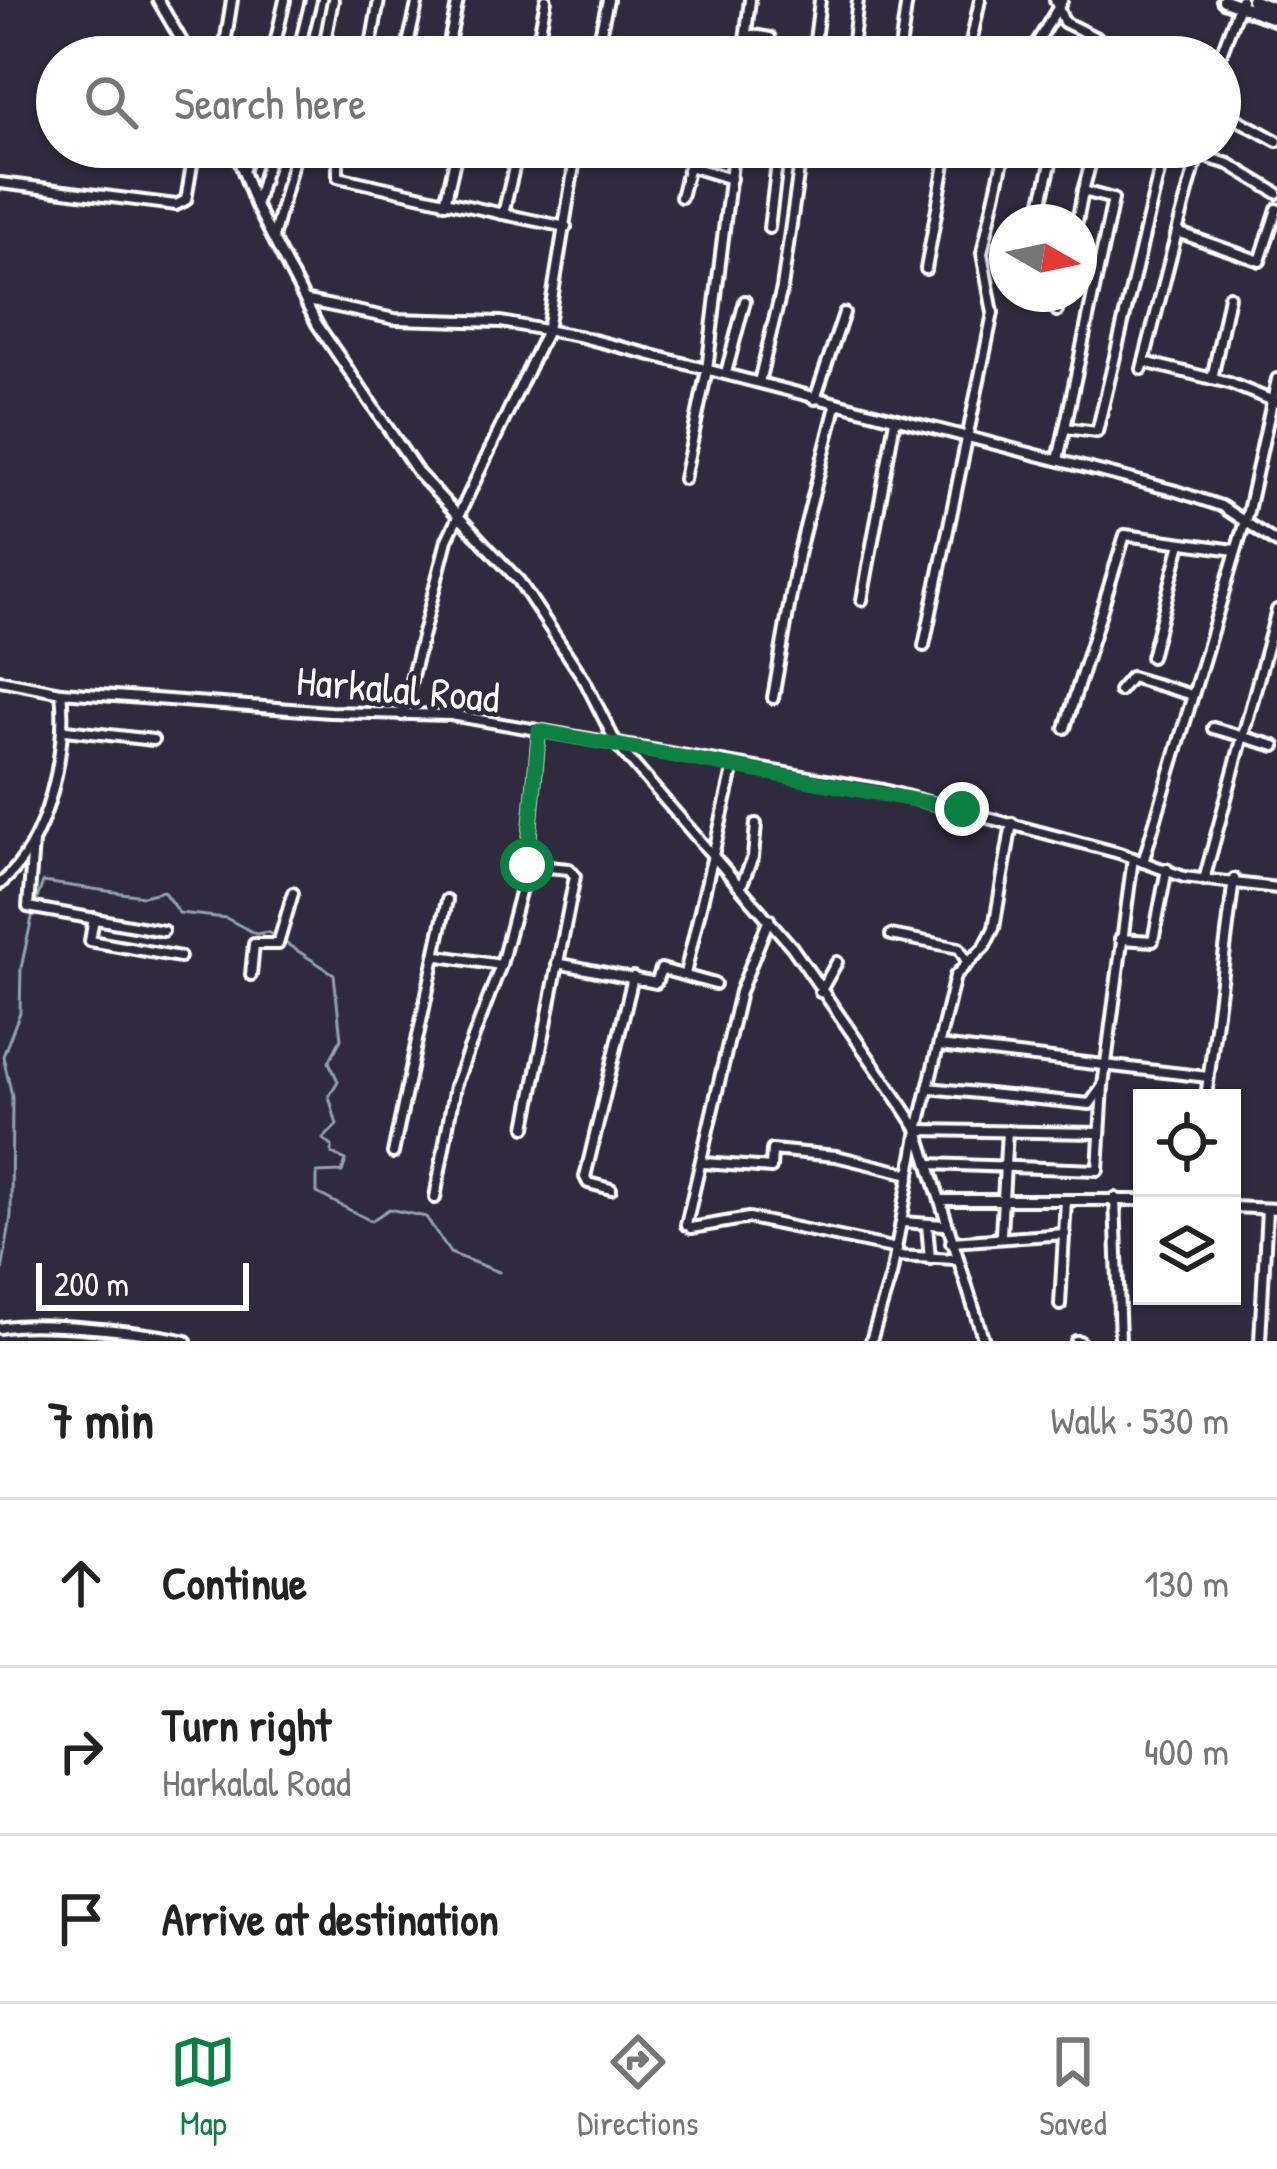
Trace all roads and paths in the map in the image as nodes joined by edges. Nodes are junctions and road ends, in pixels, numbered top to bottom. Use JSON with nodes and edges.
{"nodes":[{"id":1,"x":232,"y":0,"type":"edge"},
{"id":2,"x":285,"y":0,"type":"edge"},
{"id":3,"x":311,"y":0,"type":"edge"},
{"id":4,"x":333,"y":0,"type":"edge"},
{"id":5,"x":379,"y":0,"type":"edge"},
{"id":6,"x":418,"y":0,"type":"edge"},
{"id":7,"x":458,"y":0,"type":"edge"},
{"id":8,"x":546,"y":0,"type":"edge"},
{"id":9,"x":608,"y":0,"type":"edge"},
{"id":10,"x":750,"y":0,"type":"edge"},
{"id":11,"x":820,"y":0,"type":"edge"},
{"id":12,"x":858,"y":0,"type":"edge"},
{"id":13,"x":907,"y":0,"type":"edge"},
{"id":14,"x":980,"y":0,"type":"edge"},
{"id":15,"x":161,"y":1,"type":"edge"},
{"id":16,"x":1060,"y":1,"type":"edge"},
{"id":17,"x":1237,"y":1,"type":"edge"},
{"id":18,"x":1277,"y":10,"type":"edge"},
{"id":19,"x":1277,"y":19,"type":"edge"},
{"id":20,"x":180,"y":36,"type":"edge"},
{"id":21,"x":226,"y":36,"type":"edge"},
{"id":22,"x":277,"y":36,"type":"edge"},
{"id":23,"x":302,"y":36,"type":"edge"},
{"id":24,"x":326,"y":36,"type":"edge"},
{"id":25,"x":373,"y":36,"type":"edge"},
{"id":26,"x":410,"y":36,"type":"edge"},
{"id":27,"x":450,"y":36,"type":"edge"},
{"id":28,"x":540,"y":36,"type":"edge"},
{"id":29,"x":599,"y":36,"type":"edge"},
{"id":30,"x":746,"y":36,"type":"edge"},
{"id":31,"x":816,"y":36,"type":"edge"},
{"id":32,"x":853,"y":36,"type":"edge"},
{"id":33,"x":902,"y":36,"type":"edge"},
{"id":34,"x":972,"y":36,"type":"edge"},
{"id":35,"x":1040,"y":36,"type":"edge"},
{"id":36,"x":1092,"y":36,"type":"edge"},
{"id":37,"x":1226,"y":36,"type":"edge"},
{"id":38,"x":1241,"y":121,"type":"edge"},
{"id":39,"x":1277,"y":141,"type":"edge"},
{"id":40,"x":191,"y":168,"type":"edge"},
{"id":41,"x":242,"y":168,"type":"edge"},
{"id":42,"x":244,"y":168,"type":"edge"},
{"id":43,"x":266,"y":168,"type":"edge"},
{"id":44,"x":291,"y":168,"type":"edge"},
{"id":45,"x":338,"y":168,"type":"edge"},
{"id":46,"x":453,"y":168,"type":"edge"},
{"id":47,"x":514,"y":168,"type":"edge"},
{"id":48,"x":574,"y":168,"type":"edge"},
{"id":49,"x":688,"y":168,"type":"edge"},
{"id":50,"x":695,"y":168,"type":"edge"},
{"id":51,"x":731,"y":168,"type":"edge"},
{"id":52,"x":776,"y":168,"type":"edge"},
{"id":53,"x":799,"y":168,"type":"edge"},
{"id":54,"x":945,"y":168,"type":"edge"},
{"id":55,"x":1001,"y":168,"type":"edge"},
{"id":56,"x":1049,"y":168,"type":"edge"},
{"id":57,"x":1089,"y":168,"type":"edge"},
{"id":58,"x":1160,"y":168,"type":"edge"},
{"id":59,"x":1195,"y":168,"type":"edge"},
{"id":60,"x":1232,"y":168,"type":"edge"},
{"id":61,"x":243,"y":172,"type":"junction"},
{"id":62,"x":730,"y":179,"type":"junction"},
{"id":63,"x":0,"y":183,"type":"edge"},
{"id":64,"x":1083,"y":191,"type":"junction"},
{"id":65,"x":1277,"y":194,"type":"edge"},
{"id":66,"x":681,"y":196,"type":"dead end"},
{"id":67,"x":445,"y":203,"type":"junction"},
{"id":68,"x":255,"y":204,"type":"junction"},
{"id":69,"x":1041,"y":204,"type":"edge"},
{"id":70,"x":1080,"y":204,"type":"edge"},
{"id":71,"x":1277,"y":209,"type":"edge"},
{"id":72,"x":503,"y":214,"type":"junction"},
{"id":73,"x":566,"y":227,"type":"junction"},
{"id":74,"x":769,"y":227,"type":"dead end"},
{"id":75,"x":1178,"y":232,"type":"junction"},
{"id":76,"x":273,"y":238,"type":"junction"},
{"id":77,"x":926,"y":269,"type":"dead end"},
{"id":78,"x":1228,"y":296,"type":"dead end"},
{"id":79,"x":307,"y":301,"type":"junction"},
{"id":80,"x":745,"y":301,"type":"dead end"},
{"id":81,"x":844,"y":313,"type":"dead end"},
{"id":82,"x":548,"y":330,"type":"junction"},
{"id":83,"x":707,"y":370,"type":"junction"},
{"id":84,"x":726,"y":373,"type":"junction"},
{"id":85,"x":1212,"y":379,"type":"junction"},
{"id":86,"x":1277,"y":379,"type":"edge"},
{"id":87,"x":759,"y":382,"type":"junction"},
{"id":88,"x":815,"y":399,"type":"junction"},
{"id":89,"x":1274,"y":402,"type":"edge"},
{"id":90,"x":836,"y":405,"type":"junction"},
{"id":91,"x":895,"y":420,"type":"junction"},
{"id":92,"x":1065,"y":428,"type":"junction"},
{"id":93,"x":965,"y":435,"type":"junction"},
{"id":94,"x":1058,"y":460,"type":"junction"},
{"id":95,"x":684,"y":479,"type":"dead end"},
{"id":96,"x":458,"y":515,"type":"junction"},
{"id":97,"x":1244,"y":520,"type":"junction"},
{"id":98,"x":1180,"y":543,"type":"junction"},
{"id":99,"x":1277,"y":543,"type":"edge"},
{"id":100,"x":1235,"y":550,"type":"junction"},
{"id":101,"x":862,"y":600,"type":"dead end"},
{"id":102,"x":1277,"y":610,"type":"edge"},
{"id":103,"x":924,"y":646,"type":"dead end"},
{"id":104,"x":1151,"y":657,"type":"dead end"},
{"id":105,"x":0,"y":680,"type":"edge"},
{"id":106,"x":1119,"y":691,"type":"dead end"},
{"id":107,"x":61,"y":692,"type":"junction"},
{"id":108,"x":1192,"y":695,"type":"junction"},
{"id":109,"x":773,"y":698,"type":"dead end"},
{"id":110,"x":402,"y":715,"type":"junction"},
{"id":111,"x":1065,"y":728,"type":"dead end"},
{"id":112,"x":1213,"y":728,"type":"dead end"},
{"id":113,"x":66,"y":730,"type":"junction"},
{"id":114,"x":539,"y":731,"type":"junction"},
{"id":115,"x":1240,"y":734,"type":"junction"},
{"id":116,"x":153,"y":740,"type":"dead end"},
{"id":117,"x":617,"y":745,"type":"junction"},
{"id":118,"x":1275,"y":746,"type":"edge"},
{"id":119,"x":734,"y":766,"type":"junction"},
{"id":120,"x":1012,"y":823,"type":"junction"},
{"id":121,"x":756,"y":824,"type":"dead end"},
{"id":122,"x":33,"y":842,"type":"junction"},
{"id":123,"x":1132,"y":858,"type":"junction"},
{"id":124,"x":713,"y":859,"type":"junction"},
{"id":125,"x":1143,"y":862,"type":"junction"},
{"id":126,"x":527,"y":865,"type":"junction"},
{"id":127,"x":1167,"y":869,"type":"junction"},
{"id":128,"x":1234,"y":879,"type":"junction"},
{"id":129,"x":1204,"y":880,"type":"junction"},
{"id":130,"x":0,"y":884,"type":"edge"},
{"id":131,"x":741,"y":886,"type":"junction"},
{"id":132,"x":1277,"y":888,"type":"edge"},
{"id":133,"x":293,"y":893,"type":"dead end"},
{"id":134,"x":447,"y":900,"type":"dead end"},
{"id":135,"x":94,"y":918,"type":"junction"},
{"id":136,"x":769,"y":919,"type":"junction"},
{"id":137,"x":163,"y":931,"type":"dead end"},
{"id":138,"x":891,"y":935,"type":"dead end"},
{"id":139,"x":1119,"y":939,"type":"junction"},
{"id":140,"x":439,"y":956,"type":"junction"},
{"id":141,"x":180,"y":957,"type":"dead end"},
{"id":142,"x":966,"y":960,"type":"junction"},
{"id":143,"x":837,"y":962,"type":"dead end"},
{"id":144,"x":556,"y":963,"type":"junction"},
{"id":145,"x":501,"y":965,"type":"junction"},
{"id":146,"x":685,"y":974,"type":"junction"},
{"id":147,"x":251,"y":975,"type":"dead end"},
{"id":148,"x":633,"y":977,"type":"junction"},
{"id":149,"x":715,"y":984,"type":"dead end"},
{"id":150,"x":820,"y":992,"type":"junction"},
{"id":151,"x":939,"y":1046,"type":"junction"},
{"id":152,"x":1105,"y":1068,"type":"junction"},
{"id":153,"x":1208,"y":1077,"type":"junction"},
{"id":154,"x":1103,"y":1086,"type":"junction"},
{"id":155,"x":928,"y":1088,"type":"junction"},
{"id":156,"x":1207,"y":1089,"type":"edge"},
{"id":157,"x":526,"y":1127,"type":"dead end"},
{"id":158,"x":918,"y":1130,"type":"junction"},
{"id":159,"x":1006,"y":1131,"type":"junction"},
{"id":160,"x":1100,"y":1133,"type":"junction"},
{"id":161,"x":393,"y":1153,"type":"dead end"},
{"id":162,"x":704,"y":1162,"type":"dead end"},
{"id":163,"x":928,"y":1164,"type":"junction"},
{"id":164,"x":1004,"y":1167,"type":"junction"},
{"id":165,"x":910,"y":1174,"type":"junction"},
{"id":166,"x":611,"y":1189,"type":"dead end"},
{"id":167,"x":434,"y":1198,"type":"dead end"},
{"id":168,"x":1114,"y":1198,"type":"junction"},
{"id":169,"x":1133,"y":1199,"type":"edge"},
{"id":170,"x":940,"y":1200,"type":"junction"},
{"id":171,"x":1003,"y":1200,"type":"junction"},
{"id":172,"x":1066,"y":1200,"type":"junction"},
{"id":173,"x":1241,"y":1207,"type":"edge"},
{"id":174,"x":1272,"y":1209,"type":"edge"},
{"id":175,"x":902,"y":1222,"type":"junction"},
{"id":176,"x":927,"y":1225,"type":"junction"},
{"id":177,"x":944,"y":1225,"type":"junction"},
{"id":178,"x":1001,"y":1234,"type":"junction"},
{"id":179,"x":1065,"y":1234,"type":"junction"},
{"id":180,"x":951,"y":1242,"type":"junction"},
{"id":181,"x":896,"y":1252,"type":"junction"},
{"id":182,"x":930,"y":1259,"type":"junction"},
{"id":183,"x":956,"y":1259,"type":"junction"},
{"id":184,"x":1060,"y":1305,"type":"dead end"},
{"id":185,"x":0,"y":1328,"type":"edge"},
{"id":186,"x":187,"y":1341,"type":"edge"},
{"id":187,"x":871,"y":1341,"type":"edge"},
{"id":188,"x":984,"y":1341,"type":"edge"},
{"id":189,"x":1120,"y":1341,"type":"edge"},
{"id":190,"x":1259,"y":1341,"type":"edge"}],
"edges":[{"from":1,"to":21,"type":"street"},
{"from":2,"to":22,"type":"street"},
{"from":3,"to":23,"type":"street"},
{"from":4,"to":24,"type":"street"},
{"from":5,"to":25,"type":"street"},
{"from":6,"to":26,"type":"street"},
{"from":7,"to":27,"type":"street"},
{"from":8,"to":28,"type":"street"},
{"from":9,"to":29,"type":"street"},
{"from":10,"to":30,"type":"street"},
{"from":11,"to":31,"type":"street"},
{"from":12,"to":32,"type":"street"},
{"from":13,"to":33,"type":"street"},
{"from":14,"to":34,"type":"street"},
{"from":15,"to":20,"type":"street"},
{"from":16,"to":35,"type":"street"},
{"from":16,"to":36,"type":"street"},
{"from":17,"to":18,"type":"main road"},
{"from":17,"to":19,"type":"main road"},
{"from":17,"to":37,"type":"street"},
{"from":38,"to":39,"type":"street"},
{"from":40,"to":63,"type":"street"},
{"from":41,"to":61,"type":"street"},
{"from":42,"to":61,"type":"street"},
{"from":43,"to":68,"type":"street"},
{"from":44,"to":76,"type":"street"},
{"from":45,"to":67,"type":"street"},
{"from":46,"to":67,"type":"street"},
{"from":47,"to":72,"type":"street"},
{"from":48,"to":73,"type":"street"},
{"from":49,"to":66,"type":"street"},
{"from":50,"to":62,"type":"street"},
{"from":51,"to":62,"type":"street"},
{"from":52,"to":74,"type":"street"},
{"from":53,"to":87,"type":"street"},
{"from":54,"to":77,"type":"street"},
{"from":55,"to":93,"type":"street"},
{"from":56,"to":69,"type":"street"},
{"from":57,"to":64,"type":"street"},
{"from":58,"to":92,"type":"street"},
{"from":59,"to":75,"type":"street"},
{"from":60,"to":65,"type":"street"},
{"from":61,"to":68,"type":"street"},
{"from":62,"to":83,"type":"street"},
{"from":64,"to":70,"type":"street"},
{"from":64,"to":92,"type":"street"},
{"from":67,"to":72,"type":"street"},
{"from":68,"to":76,"type":"street"},
{"from":71,"to":75,"type":"street"},
{"from":72,"to":73,"type":"street"},
{"from":73,"to":82,"type":"street"},
{"from":75,"to":85,"type":"street"},
{"from":76,"to":79,"type":"street"},
{"from":78,"to":85,"type":"street"},
{"from":79,"to":82,"type":"street"},
{"from":79,"to":96,"type":"street"},
{"from":80,"to":84,"type":"street"},
{"from":81,"to":88,"type":"street"},
{"from":82,"to":83,"type":"street"},
{"from":82,"to":96,"type":"street"},
{"from":83,"to":84,"type":"street"},
{"from":83,"to":95,"type":"street"},
{"from":84,"to":87,"type":"street"},
{"from":85,"to":89,"type":"street"},
{"from":86,"to":89,"type":"street"},
{"from":87,"to":88,"type":"street"},
{"from":88,"to":90,"type":"street"},
{"from":89,"to":97,"type":"street"},
{"from":90,"to":91,"type":"street"},
{"from":90,"to":109,"type":"street"},
{"from":91,"to":93,"type":"street"},
{"from":91,"to":101,"type":"street"},
{"from":92,"to":94,"type":"street"},
{"from":93,"to":94,"type":"street"},
{"from":93,"to":103,"type":"street"},
{"from":94,"to":97,"type":"street"},
{"from":96,"to":110,"type":"street"},
{"from":96,"to":117,"type":"street"},
{"from":97,"to":99,"type":"street"},
{"from":97,"to":100,"type":"street"},
{"from":98,"to":100,"type":"street"},
{"from":98,"to":104,"type":"street"},
{"from":98,"to":111,"type":"street"},
{"from":100,"to":108,"type":"street"},
{"from":102,"to":115,"type":"street"},
{"from":105,"to":107,"type":"street","name":"Harkalal Road"},
{"from":106,"to":108,"type":"street"},
{"from":107,"to":110,"type":"street","name":"Harkalal Road"},
{"from":107,"to":113,"type":"street"},
{"from":108,"to":125,"type":"street"},
{"from":110,"to":114,"type":"street","name":"Harkalal Road"},
{"from":112,"to":115,"type":"street"},
{"from":113,"to":116,"type":"street"},
{"from":113,"to":122,"type":"street"},
{"from":114,"to":117,"type":"street","name":"Harkalal Road"},
{"from":114,"to":126,"type":"street"},
{"from":115,"to":118,"type":"street"},
{"from":115,"to":129,"type":"street"},
{"from":117,"to":119,"type":"street","name":"Harkalal Road"},
{"from":117,"to":124,"type":"street"},
{"from":119,"to":120,"type":"street","name":"Harkalal Road"},
{"from":119,"to":124,"type":"street"},
{"from":120,"to":123,"type":"street","name":"Harkalal Road"},
{"from":120,"to":142,"type":"street"},
{"from":121,"to":131,"type":"street"},
{"from":122,"to":130,"type":"street"},
{"from":122,"to":135,"type":"street"},
{"from":123,"to":125,"type":"street","name":"Harkalal Road"},
{"from":123,"to":139,"type":"street"},
{"from":124,"to":131,"type":"street"},
{"from":124,"to":146,"type":"street"},
{"from":125,"to":127,"type":"street","name":"Harkalal Road"},
{"from":126,"to":144,"type":"street"},
{"from":126,"to":145,"type":"street"},
{"from":127,"to":129,"type":"street","name":"Harkalal Road"},
{"from":127,"to":139,"type":"street"},
{"from":128,"to":129,"type":"street","name":"Harkalal Road"},
{"from":128,"to":132,"type":"street","name":"Harkalal Road"},
{"from":128,"to":153,"type":"street"},
{"from":131,"to":136,"type":"street"},
{"from":133,"to":147,"type":"street"},
{"from":134,"to":140,"type":"street"},
{"from":135,"to":137,"type":"street"},
{"from":135,"to":141,"type":"street"},
{"from":136,"to":150,"type":"street"},
{"from":136,"to":181,"type":"street"},
{"from":138,"to":142,"type":"street"},
{"from":139,"to":152,"type":"street"},
{"from":140,"to":145,"type":"street"},
{"from":140,"to":161,"type":"street"},
{"from":142,"to":151,"type":"street"},
{"from":143,"to":150,"type":"street"},
{"from":144,"to":148,"type":"street"},
{"from":144,"to":157,"type":"street"},
{"from":145,"to":167,"type":"street"},
{"from":146,"to":148,"type":"street"},
{"from":146,"to":149,"type":"street"},
{"from":148,"to":166,"type":"street"},
{"from":150,"to":158,"type":"street"},
{"from":151,"to":152,"type":"street"},
{"from":151,"to":155,"type":"street"},
{"from":152,"to":153,"type":"street"},
{"from":152,"to":154,"type":"street"},
{"from":153,"to":156,"type":"street"},
{"from":154,"to":155,"type":"street"},
{"from":154,"to":160,"type":"street"},
{"from":155,"to":158,"type":"street"},
{"from":158,"to":159,"type":"street"},
{"from":158,"to":163,"type":"street"},
{"from":158,"to":165,"type":"street"},
{"from":159,"to":160,"type":"street"},
{"from":159,"to":164,"type":"street"},
{"from":160,"to":164,"type":"street"},
{"from":162,"to":165,"type":"street"},
{"from":163,"to":164,"type":"street"},
{"from":163,"to":170,"type":"street"},
{"from":164,"to":171,"type":"street"},
{"from":165,"to":175,"type":"street"},
{"from":168,"to":169,"type":"street"},
{"from":168,"to":172,"type":"street"},
{"from":168,"to":189,"type":"street"},
{"from":170,"to":171,"type":"street"},
{"from":170,"to":177,"type":"street"},
{"from":171,"to":172,"type":"street"},
{"from":171,"to":178,"type":"street"},
{"from":172,"to":179,"type":"street"},
{"from":173,"to":174,"type":"street"},
{"from":174,"to":190,"type":"street"},
{"from":175,"to":176,"type":"street"},
{"from":175,"to":181,"type":"street"},
{"from":176,"to":177,"type":"street"},
{"from":176,"to":182,"type":"street"},
{"from":177,"to":180,"type":"street"},
{"from":178,"to":179,"type":"street"},
{"from":178,"to":180,"type":"street"},
{"from":179,"to":184,"type":"street"},
{"from":180,"to":183,"type":"street"},
{"from":181,"to":182,"type":"street"},
{"from":181,"to":187,"type":"street"},
{"from":182,"to":183,"type":"street"},
{"from":183,"to":188,"type":"street"},
{"from":185,"to":186,"type":"street"}]}
